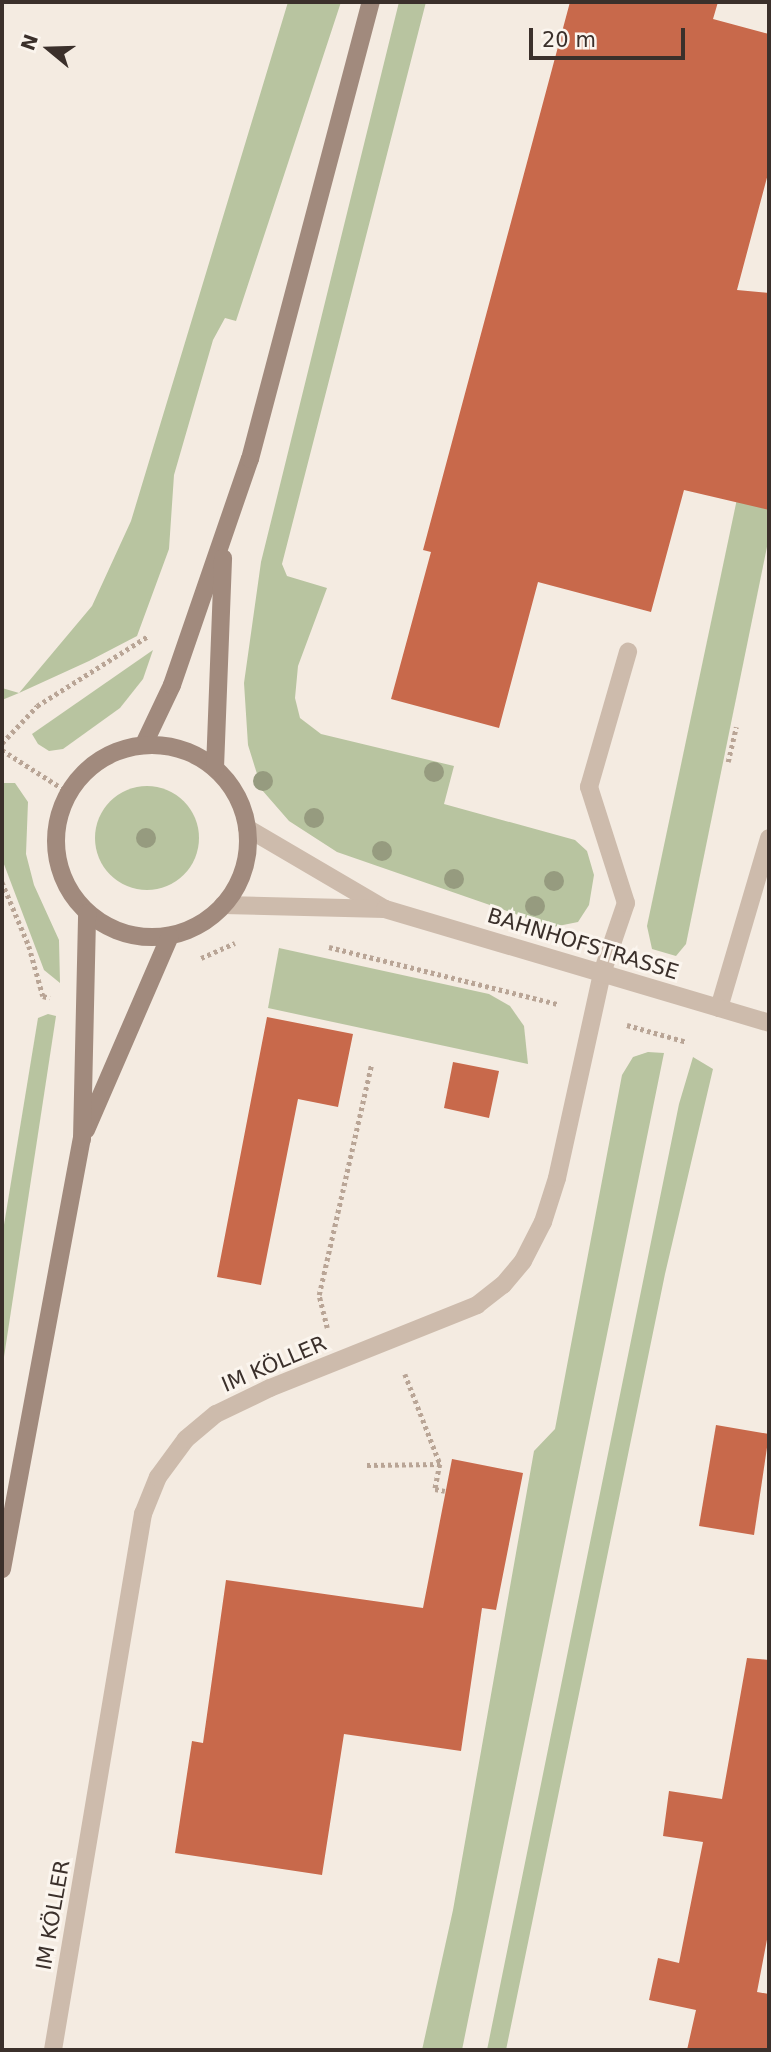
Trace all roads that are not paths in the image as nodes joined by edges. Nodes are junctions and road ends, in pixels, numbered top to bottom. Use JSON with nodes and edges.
{"nodes":[{"id":1,"x":371,"y":2,"type":"edge"},
{"id":2,"x":223,"y":541,"type":"junction"},
{"id":3,"x":628,"y":652,"type":"dead end"},
{"id":4,"x":144,"y":744,"type":"junction"},
{"id":5,"x":215,"y":768,"type":"junction"},
{"id":6,"x":247,"y":828,"type":"junction"},
{"id":7,"x":769,"y":838,"type":"edge"},
{"id":8,"x":223,"y":905,"type":"junction"},
{"id":9,"x":385,"y":909,"type":"junction"},
{"id":10,"x":87,"y":912,"type":"junction"},
{"id":11,"x":170,"y":936,"type":"junction"},
{"id":12,"x":602,"y":973,"type":"junction"},
{"id":13,"x":719,"y":1008,"type":"junction"},
{"id":14,"x":769,"y":1023,"type":"edge"},
{"id":15,"x":82,"y":1139,"type":"junction"},
{"id":16,"x":2,"y":1569,"type":"edge"},
{"id":17,"x":53,"y":2050,"type":"edge"}],
"edges":[{"from":1,"to":2,"type":"main road"},
{"from":2,"to":4,"type":"main road"},
{"from":2,"to":5,"type":"main road"},
{"from":3,"to":12,"type":"street","name":"IM KÖLLER"},
{"from":4,"to":5,"type":"main road"},
{"from":4,"to":10,"type":"main road"},
{"from":5,"to":6,"type":"main road"},
{"from":6,"to":8,"type":"main road"},
{"from":6,"to":9,"type":"street","name":"BAHNHOFSTRASSE"},
{"from":7,"to":13,"type":"street"},
{"from":8,"to":9,"type":"street","name":"BAHNHOFSTRASSE"},
{"from":8,"to":11,"type":"main road"},
{"from":9,"to":12,"type":"street","name":"BAHNHOFSTRASSE"},
{"from":10,"to":11,"type":"main road"},
{"from":10,"to":15,"type":"main road"},
{"from":11,"to":15,"type":"main road"},
{"from":12,"to":13,"type":"street","name":"BAHNHOFSTRASSE"},
{"from":12,"to":17,"type":"street","name":"IM KÖLLER"},
{"from":13,"to":14,"type":"street","name":"BAHNHOFSTRASSE"},
{"from":15,"to":16,"type":"main road"}]}
